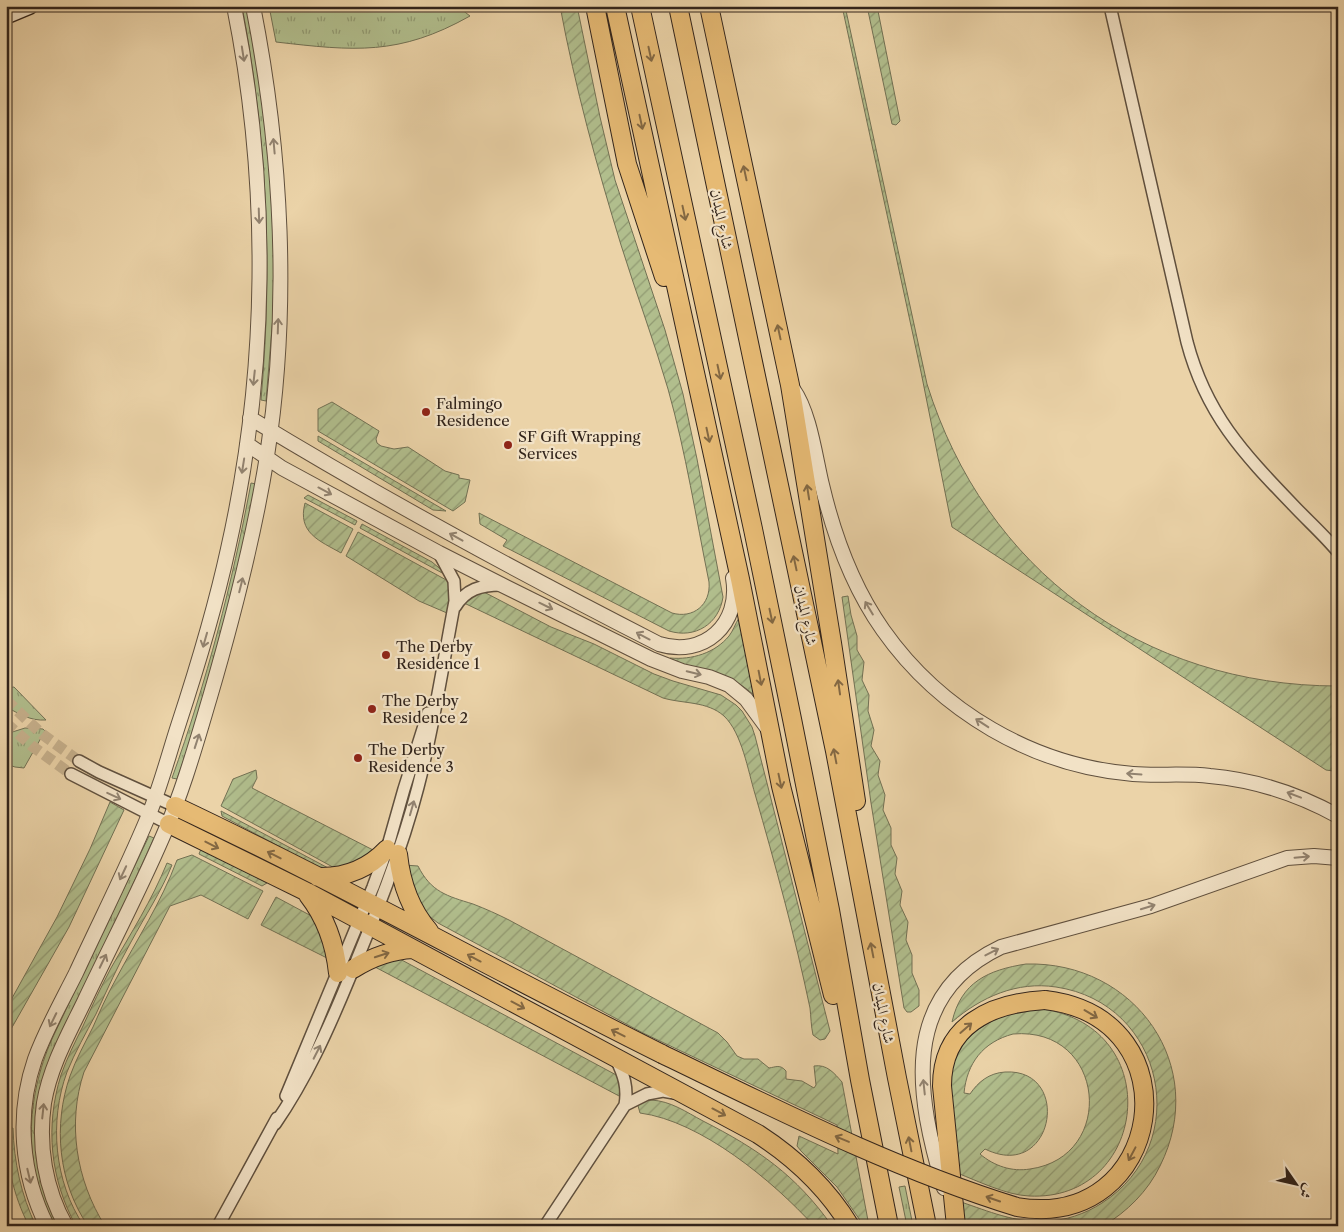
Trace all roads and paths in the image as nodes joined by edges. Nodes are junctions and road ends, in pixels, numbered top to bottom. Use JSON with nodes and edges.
{"nodes":[{"id":1,"x":30,"y":6,"type":"edge"},
{"id":2,"x":234,"y":6,"type":"edge"},
{"id":3,"x":253,"y":6,"type":"edge"},
{"id":4,"x":595,"y":6,"type":"edge"},
{"id":5,"x":616,"y":6,"type":"edge"},
{"id":6,"x":640,"y":6,"type":"edge"},
{"id":7,"x":678,"y":6,"type":"edge"},
{"id":8,"x":709,"y":6,"type":"edge"},
{"id":9,"x":717,"y":6,"type":"edge"},
{"id":10,"x":1110,"y":6,"type":"edge"},
{"id":11,"x":6,"y":16,"type":"edge"},
{"id":12,"x":713,"y":25,"type":"junction"},
{"id":13,"x":687,"y":336,"type":"junction"},
{"id":14,"x":790,"y":385,"type":"junction"},
{"id":15,"x":250,"y":418,"type":"junction"},
{"id":16,"x":270,"y":430,"type":"junction"},
{"id":17,"x":247,"y":444,"type":"junction"},
{"id":18,"x":267,"y":458,"type":"junction"},
{"id":19,"x":728,"y":527,"type":"junction"},
{"id":20,"x":1338,"y":552,"type":"edge"},
{"id":21,"x":439,"y":553,"type":"junction"},
{"id":22,"x":502,"y":585,"type":"junction"},
{"id":23,"x":454,"y":608,"type":"junction"},
{"id":24,"x":771,"y":733,"type":"junction"},
{"id":25,"x":79,"y":761,"type":"tunnel mouth"},
{"id":26,"x":71,"y":774,"type":"tunnel mouth"},
{"id":27,"x":155,"y":797,"type":"junction"},
{"id":28,"x":175,"y":806,"type":"junction"},
{"id":29,"x":150,"y":813,"type":"junction"},
{"id":30,"x":1338,"y":816,"type":"edge"},
{"id":31,"x":168,"y":824,"type":"junction"},
{"id":32,"x":392,"y":852,"type":"junction"},
{"id":33,"x":1338,"y":858,"type":"edge"},
{"id":34,"x":318,"y":877,"type":"junction"},
{"id":35,"x":306,"y":892,"type":"junction"},
{"id":36,"x":861,"y":892,"type":"junction"},
{"id":37,"x":373,"y":905,"type":"junction"},
{"id":38,"x":366,"y":924,"type":"junction"},
{"id":39,"x":433,"y":935,"type":"junction"},
{"id":40,"x":413,"y":949,"type":"junction"},
{"id":41,"x":346,"y":971,"type":"junction"},
{"id":42,"x":614,"y":1056,"type":"junction"},
{"id":43,"x":686,"y":1094,"type":"junction"},
{"id":44,"x":625,"y":1105,"type":"junction"},
{"id":45,"x":866,"y":1113,"type":"junction"},
{"id":46,"x":956,"y":1222,"type":"edge"},
{"id":47,"x":47,"y":1226,"type":"edge"},
{"id":48,"x":66,"y":1226,"type":"edge"},
{"id":49,"x":218,"y":1226,"type":"edge"},
{"id":50,"x":545,"y":1226,"type":"edge"},
{"id":51,"x":850,"y":1226,"type":"edge"},
{"id":52,"x":888,"y":1226,"type":"edge"},
{"id":53,"x":927,"y":1226,"type":"edge"}],
"edges":[{"from":1,"to":11,"type":"main road"},
{"from":2,"to":15,"type":"street","one_way":true},
{"from":16,"to":3,"type":"street","one_way":true},
{"from":4,"to":13,"type":"main road"},
{"from":5,"to":13,"type":"main road","one_way":true},
{"from":6,"to":45,"type":"main road","one_way":true},
{"from":36,"to":7,"type":"main road","name":"شارع الميدان","one_way":true},
{"from":8,"to":12,"type":"main road"},
{"from":9,"to":12,"type":"main road"},
{"from":10,"to":20,"type":"street"},
{"from":14,"to":12,"type":"main road","one_way":true},
{"from":13,"to":19,"type":"main road","one_way":true},
{"from":30,"to":14,"type":"street","one_way":true},
{"from":36,"to":14,"type":"main road","one_way":true},
{"from":15,"to":16,"type":"street"},
{"from":15,"to":17,"type":"street"},
{"from":16,"to":18,"type":"street"},
{"from":19,"to":16,"type":"street","one_way":true},
{"from":17,"to":18,"type":"street"},
{"from":17,"to":27,"type":"street","one_way":true},
{"from":18,"to":21,"type":"street","one_way":true},
{"from":28,"to":18,"type":"street","one_way":true},
{"from":19,"to":24,"type":"main road","one_way":true},
{"from":21,"to":22,"type":"street"},
{"from":21,"to":23,"type":"street"},
{"from":22,"to":23,"type":"street"},
{"from":22,"to":24,"type":"street","one_way":true},
{"from":23,"to":32,"type":"street"},
{"from":24,"to":45,"type":"main road","one_way":true},
{"from":25,"to":27,"type":"street"},
{"from":26,"to":29,"type":"street","one_way":true},
{"from":27,"to":28,"type":"street"},
{"from":27,"to":29,"type":"street"},
{"from":28,"to":31,"type":"street"},
{"from":34,"to":28,"type":"main road","one_way":true},
{"from":29,"to":31,"type":"street"},
{"from":29,"to":47,"type":"street","one_way":true},
{"from":31,"to":35,"type":"main road","one_way":true},
{"from":48,"to":31,"type":"street","one_way":true},
{"from":32,"to":34,"type":"main road"},
{"from":32,"to":37,"type":"street"},
{"from":32,"to":39,"type":"main road"},
{"from":46,"to":33,"type":"street","one_way":true},
{"from":34,"to":37,"type":"main road"},
{"from":35,"to":38,"type":"main road"},
{"from":35,"to":41,"type":"main road"},
{"from":53,"to":36,"type":"main road","name":"شارع الميدان","one_way":true},
{"from":37,"to":38,"type":"street"},
{"from":37,"to":39,"type":"main road"},
{"from":38,"to":40,"type":"main road"},
{"from":38,"to":41,"type":"street"},
{"from":46,"to":39,"type":"main road","one_way":true,"bridge":true},
{"from":41,"to":40,"type":"main road","one_way":true},
{"from":40,"to":42,"type":"main road","one_way":true},
{"from":41,"to":49,"type":"street"},
{"from":42,"to":43,"type":"main road"},
{"from":42,"to":44,"type":"street"},
{"from":43,"to":44,"type":"street"},
{"from":43,"to":51,"type":"main road","one_way":true},
{"from":44,"to":50,"type":"street"},
{"from":45,"to":52,"type":"main road"}]}
